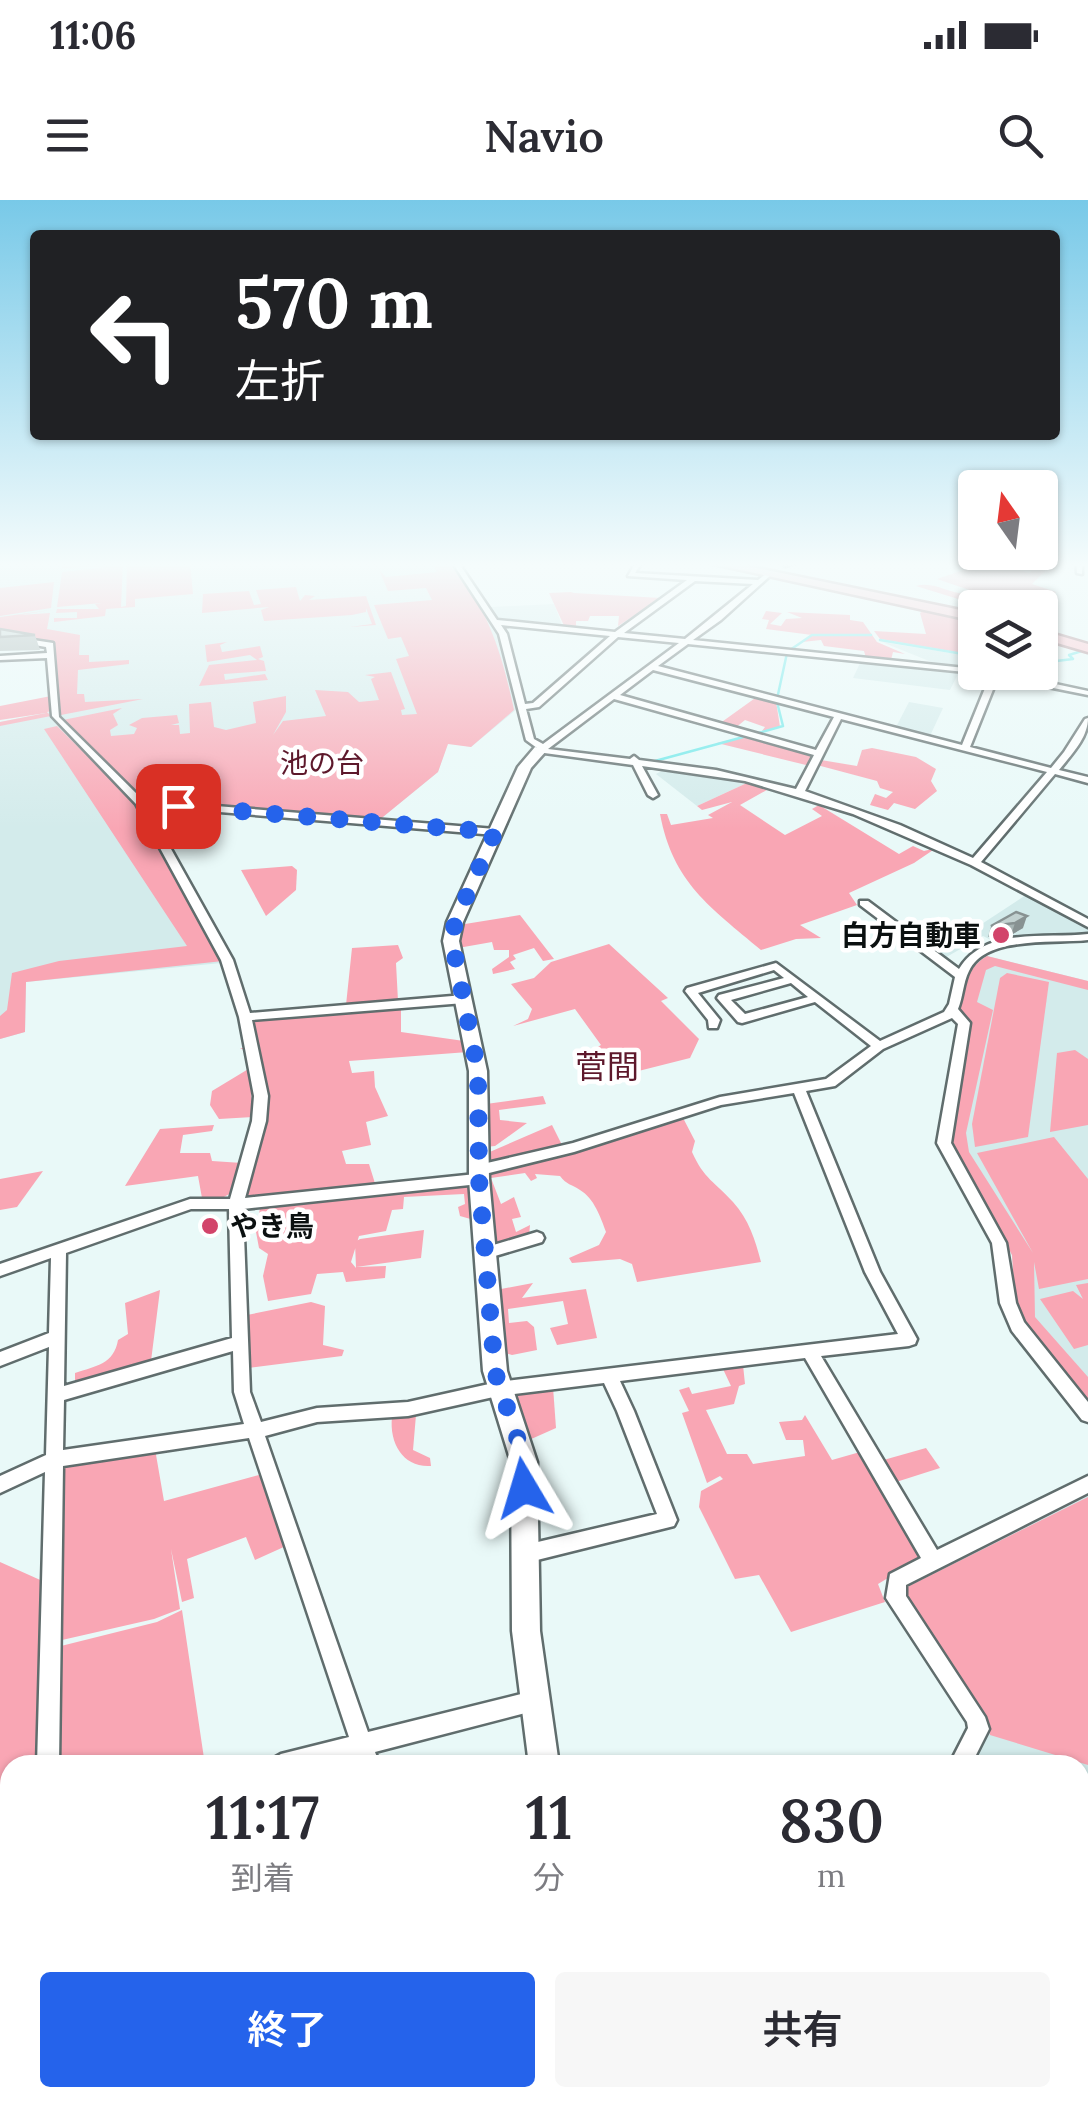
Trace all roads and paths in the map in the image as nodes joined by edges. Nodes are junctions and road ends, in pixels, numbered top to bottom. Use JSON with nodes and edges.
{"nodes":[{"id":1,"x":50,"y":651,"type":"edge"},
{"id":2,"x":505,"y":651,"type":"edge"},
{"id":3,"x":596,"y":651,"type":"edge"},
{"id":4,"x":673,"y":651,"type":"edge"},
{"id":5,"x":774,"y":651,"type":"edge"},
{"id":6,"x":51,"y":654,"type":"junction"},
{"id":7,"x":0,"y":658,"type":"edge"},
{"id":8,"x":651,"y":667,"type":"junction"},
{"id":9,"x":958,"y":669,"type":"edge"},
{"id":10,"x":1058,"y":687,"type":"edge"},
{"id":11,"x":989,"y":690,"type":"edge"},
{"id":12,"x":1088,"y":693,"type":"edge"},
{"id":13,"x":614,"y":696,"type":"junction"},
{"id":14,"x":522,"y":707,"type":"junction"},
{"id":15,"x":838,"y":716,"type":"junction"},
{"id":16,"x":1088,"y":721,"type":"edge"},
{"id":17,"x":1082,"y":740,"type":"edge"},
{"id":18,"x":965,"y":748,"type":"junction"},
{"id":19,"x":541,"y":749,"type":"junction"},
{"id":20,"x":819,"y":754,"type":"junction"},
{"id":21,"x":634,"y":759,"type":"junction"},
{"id":22,"x":1053,"y":771,"type":"junction"},
{"id":23,"x":1088,"y":780,"type":"edge"},
{"id":24,"x":799,"y":793,"type":"junction"},
{"id":25,"x":653,"y":795,"type":"dead end"},
{"id":26,"x":140,"y":803,"type":"junction"},
{"id":27,"x":495,"y":832,"type":"junction"},
{"id":28,"x":975,"y":862,"type":"junction"},
{"id":29,"x":864,"y":903,"type":"dead end"},
{"id":30,"x":1088,"y":924,"type":"edge"},
{"id":31,"x":1088,"y":938,"type":"edge"},
{"id":32,"x":962,"y":976,"type":"junction"},
{"id":33,"x":792,"y":979,"type":"junction"},
{"id":34,"x":817,"y":998,"type":"junction"},
{"id":35,"x":464,"y":999,"type":"junction"},
{"id":36,"x":953,"y":1011,"type":"junction"},
{"id":37,"x":246,"y":1017,"type":"junction"},
{"id":38,"x":712,"y":1025,"type":"dead end"},
{"id":39,"x":878,"y":1046,"type":"junction"},
{"id":40,"x":799,"y":1089,"type":"junction"},
{"id":41,"x":479,"y":1174,"type":"junction"},
{"id":42,"x":236,"y":1204,"type":"junction"},
{"id":43,"x":537,"y":1238,"type":"dead end"},
{"id":44,"x":60,"y":1249,"type":"junction"},
{"id":45,"x":485,"y":1253,"type":"junction"},
{"id":46,"x":0,"y":1270,"type":"edge"},
{"id":47,"x":58,"y":1336,"type":"junction"},
{"id":48,"x":240,"y":1342,"type":"junction"},
{"id":49,"x":809,"y":1351,"type":"junction"},
{"id":50,"x":0,"y":1360,"type":"edge"},
{"id":51,"x":609,"y":1376,"type":"junction"},
{"id":52,"x":498,"y":1389,"type":"junction"},
{"id":53,"x":57,"y":1395,"type":"junction"},
{"id":54,"x":1088,"y":1414,"type":"edge"},
{"id":55,"x":254,"y":1430,"type":"junction"},
{"id":56,"x":56,"y":1459,"type":"junction"},
{"id":57,"x":1088,"y":1484,"type":"edge"},
{"id":58,"x":0,"y":1485,"type":"edge"},
{"id":59,"x":525,"y":1554,"type":"junction"},
{"id":60,"x":932,"y":1562,"type":"junction"},
{"id":61,"x":533,"y":1701,"type":"junction"},
{"id":62,"x":362,"y":1744,"type":"junction"},
{"id":63,"x":48,"y":1755,"type":"edge"},
{"id":64,"x":320,"y":1755,"type":"edge"},
{"id":65,"x":366,"y":1755,"type":"edge"},
{"id":66,"x":542,"y":1755,"type":"edge"},
{"id":67,"x":965,"y":1755,"type":"edge"}],
"edges":[{"from":1,"to":6,"type":"street"},
{"from":2,"to":14,"type":"street"},
{"from":3,"to":14,"type":"street"},
{"from":4,"to":8,"type":"street"},
{"from":5,"to":9,"type":"street"},
{"from":6,"to":7,"type":"street"},
{"from":6,"to":26,"type":"street"},
{"from":8,"to":13,"type":"street"},
{"from":8,"to":15,"type":"street"},
{"from":10,"to":12,"type":"street"},
{"from":11,"to":18,"type":"street"},
{"from":13,"to":19,"type":"street"},
{"from":13,"to":20,"type":"street"},
{"from":14,"to":19,"type":"street"},
{"from":15,"to":18,"type":"street"},
{"from":15,"to":20,"type":"street"},
{"from":16,"to":17,"type":"street"},
{"from":17,"to":22,"type":"street"},
{"from":18,"to":22,"type":"street"},
{"from":19,"to":21,"type":"street"},
{"from":19,"to":27,"type":"street"},
{"from":20,"to":24,"type":"street"},
{"from":21,"to":24,"type":"street"},
{"from":21,"to":25,"type":"street"},
{"from":22,"to":23,"type":"street"},
{"from":22,"to":28,"type":"street"},
{"from":24,"to":28,"type":"street"},
{"from":26,"to":27,"type":"street"},
{"from":26,"to":37,"type":"street"},
{"from":27,"to":35,"type":"street"},
{"from":28,"to":30,"type":"street"},
{"from":29,"to":32,"type":"street"},
{"from":31,"to":32,"type":"street"},
{"from":32,"to":36,"type":"street"},
{"from":33,"to":34,"type":"street"},
{"from":33,"to":34,"type":"street"},
{"from":33,"to":38,"type":"street"},
{"from":34,"to":39,"type":"street"},
{"from":35,"to":37,"type":"street"},
{"from":35,"to":41,"type":"street"},
{"from":36,"to":39,"type":"street"},
{"from":36,"to":54,"type":"street"},
{"from":37,"to":42,"type":"street"},
{"from":39,"to":40,"type":"street"},
{"from":40,"to":41,"type":"street"},
{"from":40,"to":49,"type":"street"},
{"from":41,"to":42,"type":"street"},
{"from":41,"to":45,"type":"street"},
{"from":42,"to":44,"type":"street"},
{"from":42,"to":48,"type":"street"},
{"from":43,"to":45,"type":"street"},
{"from":44,"to":46,"type":"street"},
{"from":44,"to":47,"type":"street"},
{"from":45,"to":52,"type":"street"},
{"from":47,"to":50,"type":"street"},
{"from":47,"to":53,"type":"street"},
{"from":48,"to":53,"type":"street"},
{"from":48,"to":55,"type":"street"},
{"from":49,"to":51,"type":"street"},
{"from":49,"to":60,"type":"street"},
{"from":51,"to":52,"type":"street"},
{"from":51,"to":59,"type":"street"},
{"from":52,"to":55,"type":"street"},
{"from":52,"to":59,"type":"street"},
{"from":53,"to":56,"type":"street"},
{"from":55,"to":56,"type":"street"},
{"from":55,"to":62,"type":"street"},
{"from":56,"to":58,"type":"street"},
{"from":56,"to":63,"type":"street"},
{"from":57,"to":60,"type":"street"},
{"from":59,"to":61,"type":"street"},
{"from":60,"to":67,"type":"street"},
{"from":61,"to":62,"type":"street"},
{"from":61,"to":66,"type":"street"},
{"from":62,"to":64,"type":"street"},
{"from":62,"to":65,"type":"street"}]}
